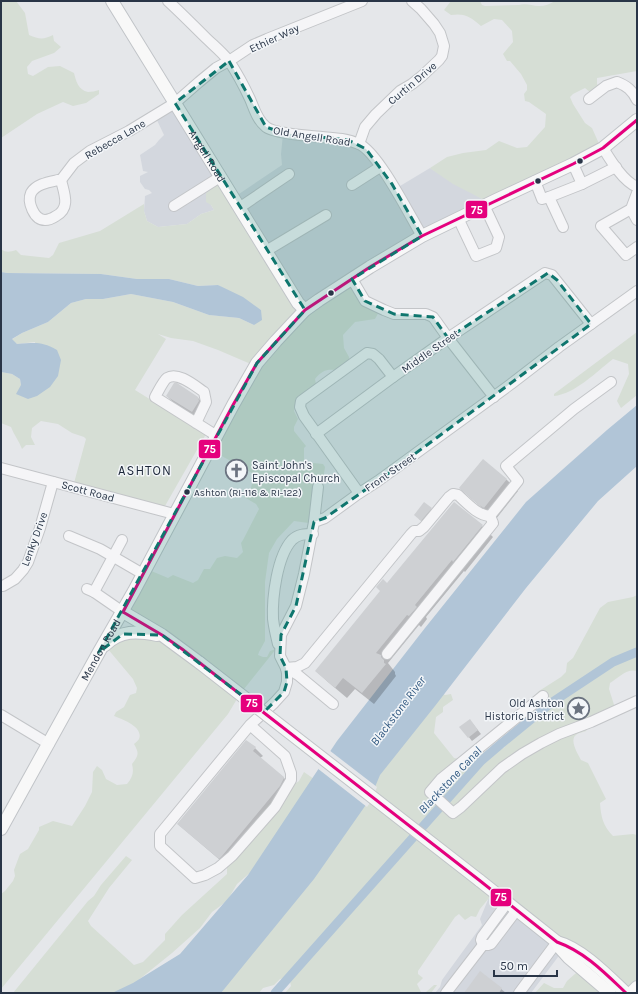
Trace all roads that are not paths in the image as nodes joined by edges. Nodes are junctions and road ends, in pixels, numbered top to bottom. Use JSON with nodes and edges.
{"nodes":[{"id":1,"x":112,"y":1,"type":"edge"},
{"id":2,"x":168,"y":1,"type":"edge"},
{"id":3,"x":362,"y":1,"type":"edge"},
{"id":4,"x":412,"y":1,"type":"edge"},
{"id":5,"x":229,"y":61,"type":"junction"},
{"id":6,"x":589,"y":99,"type":"dead end"},
{"id":7,"x":637,"y":100,"type":"edge"},
{"id":8,"x":175,"y":103,"type":"junction"},
{"id":9,"x":637,"y":120,"type":"edge"},
{"id":10,"x":359,"y":144,"type":"junction"},
{"id":11,"x":603,"y":148,"type":"junction"},
{"id":12,"x":574,"y":164,"type":"junction"},
{"id":13,"x":380,"y":167,"type":"junction"},
{"id":14,"x":616,"y":167,"type":"junction"},
{"id":15,"x":289,"y":174,"type":"dead end"},
{"id":16,"x":220,"y":177,"type":"junction"},
{"id":17,"x":61,"y":180,"type":"dead end"},
{"id":18,"x":535,"y":181,"type":"junction"},
{"id":19,"x":582,"y":184,"type":"junction"},
{"id":20,"x":352,"y":185,"type":"dead end"},
{"id":21,"x":637,"y":187,"type":"edge"},
{"id":22,"x":637,"y":193,"type":"edge"},
{"id":23,"x":549,"y":197,"type":"junction"},
{"id":24,"x":484,"y":205,"type":"junction"},
{"id":25,"x":174,"y":206,"type":"dead end"},
{"id":26,"x":239,"y":208,"type":"junction"},
{"id":27,"x":631,"y":209,"type":"junction"},
{"id":28,"x":326,"y":215,"type":"dead end"},
{"id":29,"x":458,"y":218,"type":"junction"},
{"id":30,"x":637,"y":220,"type":"edge"},
{"id":31,"x":562,"y":227,"type":"dead end"},
{"id":32,"x":422,"y":236,"type":"junction"},
{"id":33,"x":637,"y":248,"type":"edge"},
{"id":34,"x":266,"y":251,"type":"junction"},
{"id":35,"x":352,"y":279,"type":"junction"},
{"id":36,"x":637,"y":291,"type":"edge"},
{"id":37,"x":304,"y":310,"type":"junction"},
{"id":38,"x":591,"y":324,"type":"junction"},
{"id":39,"x":448,"y":338,"type":"junction"},
{"id":40,"x":393,"y":377,"type":"junction"},
{"id":41,"x":611,"y":382,"type":"dead end"},
{"id":42,"x":494,"y":397,"type":"junction"},
{"id":43,"x":196,"y":423,"type":"junction"},
{"id":44,"x":316,"y":434,"type":"junction"},
{"id":45,"x":217,"y":436,"type":"junction"},
{"id":46,"x":1,"y":468,"type":"edge"},
{"id":47,"x":54,"y":482,"type":"junction"},
{"id":48,"x":318,"y":487,"type":"dead end"},
{"id":49,"x":360,"y":493,"type":"junction"},
{"id":50,"x":174,"y":514,"type":"junction"},
{"id":51,"x":490,"y":516,"type":"junction"},
{"id":52,"x":314,"y":522,"type":"junction"},
{"id":53,"x":312,"y":534,"type":"junction"},
{"id":54,"x":69,"y":536,"type":"dead end"},
{"id":55,"x":122,"y":540,"type":"dead end"},
{"id":56,"x":114,"y":556,"type":"junction"},
{"id":57,"x":143,"y":574,"type":"junction"},
{"id":58,"x":1,"y":586,"type":"edge"},
{"id":59,"x":122,"y":612,"type":"junction"},
{"id":60,"x":162,"y":635,"type":"junction"},
{"id":61,"x":99,"y":652,"type":"junction"},
{"id":62,"x":388,"y":654,"type":"dead end"},
{"id":63,"x":280,"y":656,"type":"junction"},
{"id":64,"x":286,"y":668,"type":"junction"},
{"id":65,"x":543,"y":696,"type":"dead end"},
{"id":66,"x":637,"y":701,"type":"edge"},
{"id":67,"x":333,"y":704,"type":"dead end"},
{"id":68,"x":1,"y":715,"type":"edge"},
{"id":69,"x":250,"y":725,"type":"junction"},
{"id":70,"x":49,"y":744,"type":"junction"},
{"id":71,"x":1,"y":829,"type":"edge"},
{"id":72,"x":512,"y":907,"type":"junction"},
{"id":73,"x":557,"y":942,"type":"junction"},
{"id":74,"x":637,"y":987,"type":"edge"},
{"id":75,"x":446,"y":993,"type":"edge"},
{"id":76,"x":519,"y":993,"type":"edge"},
{"id":77,"x":610,"y":993,"type":"edge"},
{"id":78,"x":626,"y":993,"type":"edge"},
{"id":79,"x":631,"y":993,"type":"edge"}],
"edges":[{"from":1,"to":8,"type":"main road","name":"Angell Road"},
{"from":2,"to":5,"type":"street","name":"Old Angell Road"},
{"from":3,"to":5,"type":"street","name":"Ethier Way"},
{"from":4,"to":10,"type":"street","name":"Curtin Drive"},
{"from":5,"to":8,"type":"street","name":"Ethier Way"},
{"from":5,"to":10,"type":"street","name":"Old Angell Road"},
{"from":6,"to":7,"type":"street"},
{"from":8,"to":16,"type":"main road","name":"Angell Road"},
{"from":8,"to":17,"type":"street","name":"Rebecca Lane"},
{"from":9,"to":11,"type":"main road","name":"Mendon Road"},
{"from":10,"to":13,"type":"street","name":"Old Angell Road"},
{"from":11,"to":12,"type":"main road","name":"Mendon Road"},
{"from":11,"to":14,"type":"street"},
{"from":12,"to":18,"type":"main road","name":"Mendon Road"},
{"from":12,"to":19,"type":"street"},
{"from":13,"to":20,"type":"street"},
{"from":13,"to":32,"type":"street","name":"Old Angell Road"},
{"from":14,"to":19,"type":"street"},
{"from":14,"to":21,"type":"street"},
{"from":15,"to":26,"type":"street"},
{"from":16,"to":25,"type":"street"},
{"from":16,"to":26,"type":"main road","name":"Angell Road"},
{"from":18,"to":23,"type":"street"},
{"from":18,"to":24,"type":"main road","name":"Mendon Road"},
{"from":19,"to":23,"type":"street"},
{"from":22,"to":27,"type":"street"},
{"from":23,"to":31,"type":"street"},
{"from":24,"to":29,"type":"main road","name":"Mendon Road"},
{"from":24,"to":29,"type":"street"},
{"from":26,"to":34,"type":"main road","name":"Angell Road"},
{"from":27,"to":30,"type":"street"},
{"from":27,"to":33,"type":"street"},
{"from":28,"to":34,"type":"street"},
{"from":29,"to":32,"type":"main road","name":"Mendon Road"},
{"from":32,"to":35,"type":"main road","name":"Mendon Road"},
{"from":34,"to":37,"type":"main road","name":"Angell Road"},
{"from":35,"to":37,"type":"main road","name":"Mendon Road"},
{"from":35,"to":39,"type":"street"},
{"from":36,"to":38,"type":"street","name":"Front Street"},
{"from":37,"to":45,"type":"main road","name":"Mendon Road"},
{"from":38,"to":39,"type":"street","name":"Middle Street"},
{"from":38,"to":42,"type":"street","name":"Front Street"},
{"from":39,"to":40,"type":"street","name":"Middle Street"},
{"from":39,"to":42,"type":"street"},
{"from":40,"to":44,"type":"street","name":"Middle Street"},
{"from":40,"to":44,"type":"street"},
{"from":41,"to":51,"type":"street"},
{"from":42,"to":49,"type":"street","name":"Front Street"},
{"from":43,"to":43,"type":"street"},
{"from":43,"to":45,"type":"street"},
{"from":44,"to":49,"type":"street"},
{"from":45,"to":50,"type":"main road","name":"Mendon Road"},
{"from":46,"to":47,"type":"street","name":"Scott Road"},
{"from":47,"to":50,"type":"street","name":"Scott Road"},
{"from":47,"to":58,"type":"street","name":"Lenky Drive"},
{"from":48,"to":52,"type":"street"},
{"from":49,"to":52,"type":"street","name":"Front Street"},
{"from":50,"to":57,"type":"main road","name":"Mendon Road"},
{"from":51,"to":62,"type":"street"},
{"from":51,"to":64,"type":"street"},
{"from":52,"to":53,"type":"street"},
{"from":53,"to":63,"type":"street"},
{"from":53,"to":63,"type":"street"},
{"from":54,"to":56,"type":"street"},
{"from":55,"to":56,"type":"street"},
{"from":56,"to":57,"type":"street"},
{"from":56,"to":59,"type":"street"},
{"from":57,"to":59,"type":"main road","name":"Mendon Road"},
{"from":59,"to":60,"type":"main road"},
{"from":59,"to":61,"type":"main road","name":"Mendon Road"},
{"from":60,"to":61,"type":"main road"},
{"from":60,"to":72,"type":"main road","bridge":true},
{"from":61,"to":70,"type":"main road","name":"Mendon Road"},
{"from":63,"to":64,"type":"street"},
{"from":64,"to":67,"type":"street"},
{"from":64,"to":69,"type":"street"},
{"from":65,"to":66,"type":"street"},
{"from":68,"to":70,"type":"street"},
{"from":69,"to":69,"type":"street"},
{"from":70,"to":71,"type":"main road","name":"Mendon Road"},
{"from":72,"to":73,"type":"main road"},
{"from":72,"to":75,"type":"street"},
{"from":73,"to":76,"type":"street"},
{"from":73,"to":77,"type":"main road"},
{"from":73,"to":78,"type":"main road"},
{"from":74,"to":79,"type":"main road"}]}
